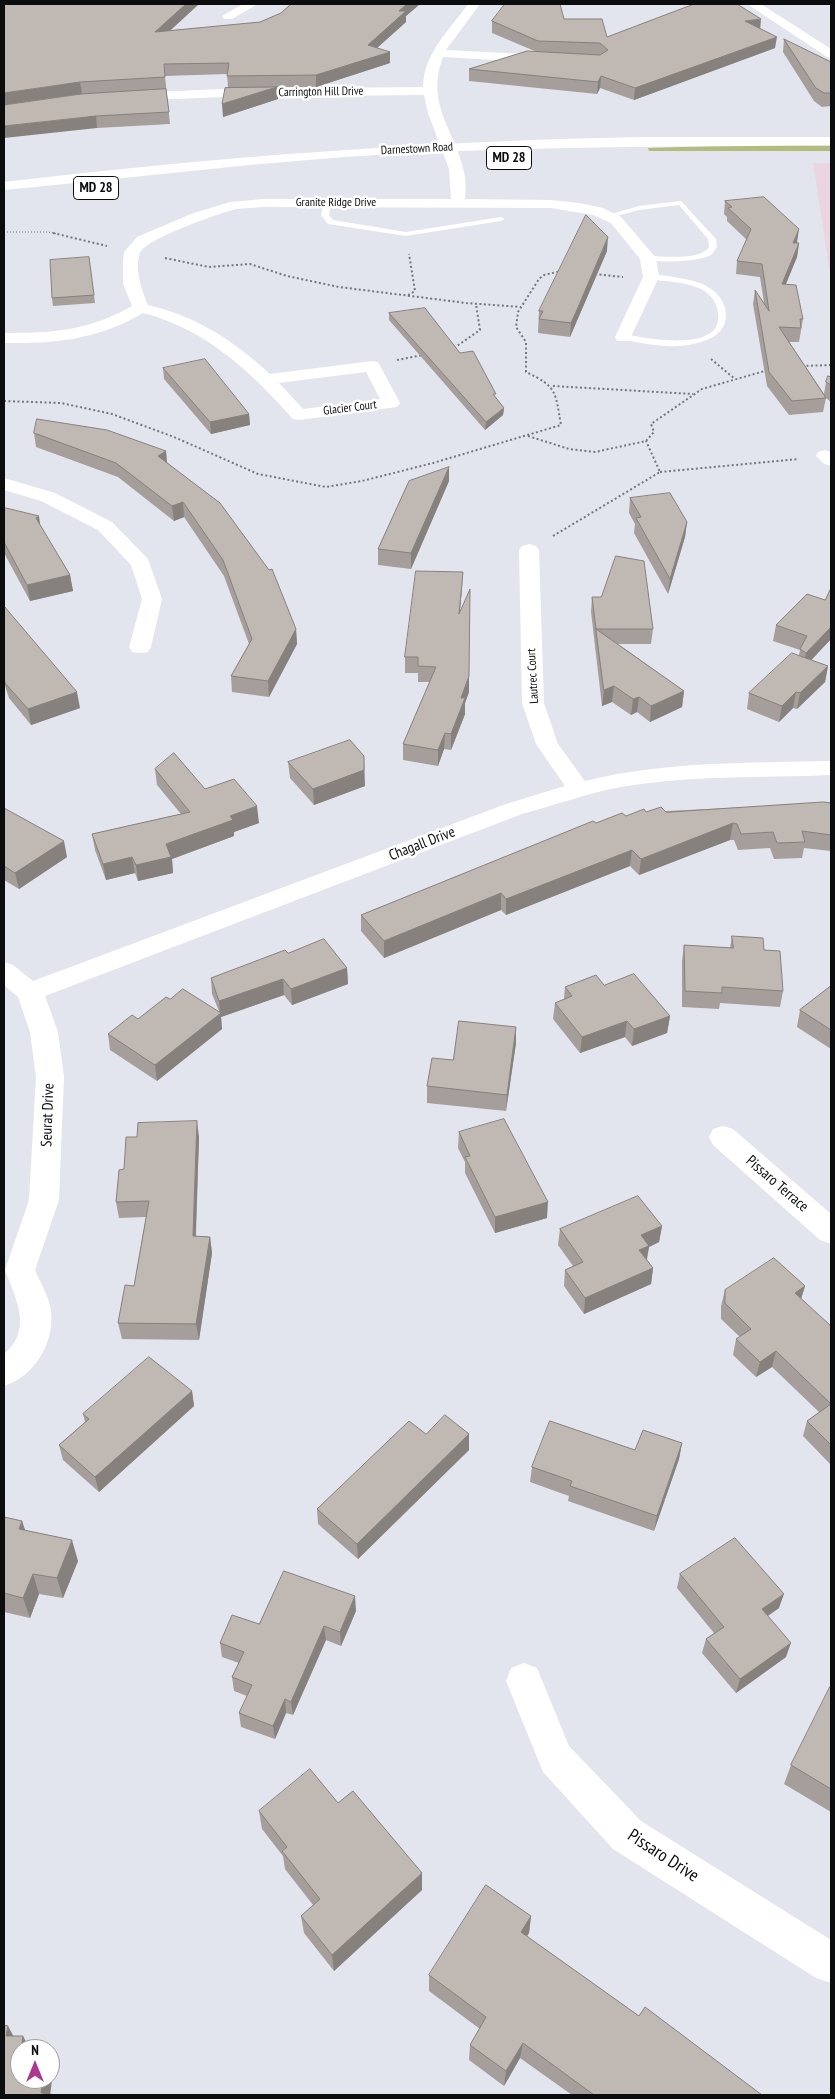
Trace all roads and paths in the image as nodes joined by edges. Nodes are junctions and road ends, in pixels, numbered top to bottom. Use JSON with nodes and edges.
{"nodes":[{"id":1,"x":252,"y":4,"type":"edge"},
{"id":2,"x":474,"y":4,"type":"edge"},
{"id":3,"x":753,"y":4,"type":"edge"},
{"id":4,"x":228,"y":16,"type":"dead end"},
{"id":5,"x":823,"y":32,"type":"dead end"},
{"id":6,"x":801,"y":35,"type":"junction"},
{"id":7,"x":438,"y":53,"type":"junction"},
{"id":8,"x":831,"y":54,"type":"edge"},
{"id":9,"x":561,"y":59,"type":"edge"},
{"id":10,"x":430,"y":91,"type":"junction"},
{"id":11,"x":119,"y":98,"type":"edge"},
{"id":12,"x":831,"y":141,"type":"edge"},
{"id":13,"x":450,"y":154,"type":"junction"},
{"id":14,"x":802,"y":155,"type":"dead end"},
{"id":15,"x":406,"y":163,"type":"dead end"},
{"id":16,"x":225,"y":177,"type":"dead end"},
{"id":17,"x":4,"y":186,"type":"edge"},
{"id":18,"x":4,"y":198,"type":"edge"},
{"id":19,"x":327,"y":203,"type":"junction"},
{"id":20,"x":458,"y":203,"type":"junction"},
{"id":21,"x":608,"y":216,"type":"junction"},
{"id":22,"x":501,"y":219,"type":"dead end"},
{"id":23,"x":4,"y":232,"type":"edge"},
{"id":24,"x":406,"y":234,"type":"junction"},
{"id":25,"x":132,"y":252,"type":"junction"},
{"id":26,"x":648,"y":258,"type":"junction"},
{"id":27,"x":570,"y":272,"type":"edge"},
{"id":28,"x":587,"y":273,"type":"edge"},
{"id":29,"x":650,"y":278,"type":"junction"},
{"id":30,"x":406,"y":296,"type":"junction"},
{"id":31,"x":476,"y":304,"type":"junction"},
{"id":32,"x":141,"y":308,"type":"junction"},
{"id":33,"x":624,"y":337,"type":"joint"},
{"id":34,"x":4,"y":338,"type":"edge"},
{"id":35,"x":692,"y":342,"type":"junction"},
{"id":36,"x":448,"y":350,"type":"edge"},
{"id":37,"x":429,"y":354,"type":"edge"},
{"id":38,"x":831,"y":365,"type":"edge"},
{"id":39,"x":372,"y":366,"type":"junction"},
{"id":40,"x":799,"y":367,"type":"edge"},
{"id":41,"x":774,"y":369,"type":"edge"},
{"id":42,"x":268,"y":379,"type":"junction"},
{"id":43,"x":735,"y":380,"type":"junction"},
{"id":44,"x":554,"y":386,"type":"dead end"},
{"id":45,"x":694,"y":394,"type":"junction"},
{"id":46,"x":527,"y":436,"type":"dead end"},
{"id":47,"x":646,"y":441,"type":"junction"},
{"id":48,"x":828,"y":458,"type":"edge"},
{"id":49,"x":660,"y":472,"type":"junction"},
{"id":50,"x":4,"y":484,"type":"edge"},
{"id":51,"x":529,"y":550,"type":"joint"},
{"id":52,"x":140,"y":647,"type":"dead end"},
{"id":53,"x":831,"y":768,"type":"edge"},
{"id":54,"x":580,"y":791,"type":"junction"},
{"id":55,"x":4,"y":971,"type":"edge"},
{"id":56,"x":30,"y":992,"type":"junction"},
{"id":57,"x":723,"y":1137,"type":"dead end"},
{"id":58,"x":831,"y":1232,"type":"edge"},
{"id":59,"x":12,"y":1273,"type":"edge"},
{"id":60,"x":4,"y":1372,"type":"edge"},
{"id":61,"x":524,"y":1681,"type":"dead end"},
{"id":62,"x":831,"y":1964,"type":"edge"}],
"edges":[{"from":1,"to":4,"type":"street"},
{"from":2,"to":7,"type":"street"},
{"from":3,"to":6,"type":"street"},
{"from":5,"to":6,"type":"street"},
{"from":6,"to":8,"type":"street"},
{"from":7,"to":9,"type":"street"},
{"from":7,"to":10,"type":"street"},
{"from":10,"to":11,"type":"street","name":"Carrington Hill Drive"},
{"from":10,"to":13,"type":"street"},
{"from":12,"to":13,"type":"street","name":"Darnestown Road","number":"MD 28"},
{"from":13,"to":14,"type":"street","name":"Darnestown Road","number":"MD 28"},
{"from":13,"to":15,"type":"street","name":"Darnestown Road","number":"MD 28"},
{"from":13,"to":17,"type":"street","name":"Darnestown Road","number":"MD 28"},
{"from":13,"to":20,"type":"street"},
{"from":16,"to":18,"type":"street","number":"MD 28"},
{"from":19,"to":20,"type":"street","name":"Granite Ridge Drive"},
{"from":19,"to":24,"type":"lane"},
{"from":19,"to":25,"type":"street","name":"Granite Ridge Drive"},
{"from":20,"to":21,"type":"street","name":"Granite Ridge Drive"},
{"from":21,"to":26,"type":"street","name":"Granite Ridge Drive"},
{"from":21,"to":26,"type":"lane"},
{"from":22,"to":24,"type":"lane"},
{"from":23,"to":25,"type":"path"},
{"from":24,"to":30,"type":"path"},
{"from":25,"to":30,"type":"path"},
{"from":25,"to":32,"type":"street"},
{"from":26,"to":29,"type":"street"},
{"from":27,"to":31,"type":"path"},
{"from":28,"to":29,"type":"path"},
{"from":29,"to":33,"type":"street"},
{"from":29,"to":35,"type":"lane"},
{"from":30,"to":31,"type":"path"},
{"from":31,"to":36,"type":"path"},
{"from":32,"to":34,"type":"street"},
{"from":32,"to":42,"type":"street","name":"Glacier Court"},
{"from":33,"to":35,"type":"lane"},
{"from":35,"to":43,"type":"path"},
{"from":37,"to":39,"type":"path"},
{"from":38,"to":40,"type":"path"},
{"from":39,"to":42,"type":"street"},
{"from":39,"to":42,"type":"street","name":"Glacier Court"},
{"from":41,"to":43,"type":"path"},
{"from":43,"to":45,"type":"path"},
{"from":44,"to":45,"type":"path"},
{"from":45,"to":47,"type":"path"},
{"from":46,"to":47,"type":"path"},
{"from":47,"to":49,"type":"path"},
{"from":48,"to":49,"type":"path"},
{"from":49,"to":51,"type":"path"},
{"from":50,"to":52,"type":"street"},
{"from":51,"to":54,"type":"street","name":"Lautrec Court"},
{"from":53,"to":54,"type":"street","name":"Chagall Drive"},
{"from":54,"to":56,"type":"street","name":"Chagall Drive"},
{"from":55,"to":56,"type":"street"},
{"from":56,"to":59,"type":"street","name":"Seurat Drive"},
{"from":57,"to":58,"type":"street","name":"Pissaro Terrace"},
{"from":59,"to":60,"type":"street","name":"Seurat Drive"},
{"from":61,"to":62,"type":"street","name":"Pissaro Drive"}]}
